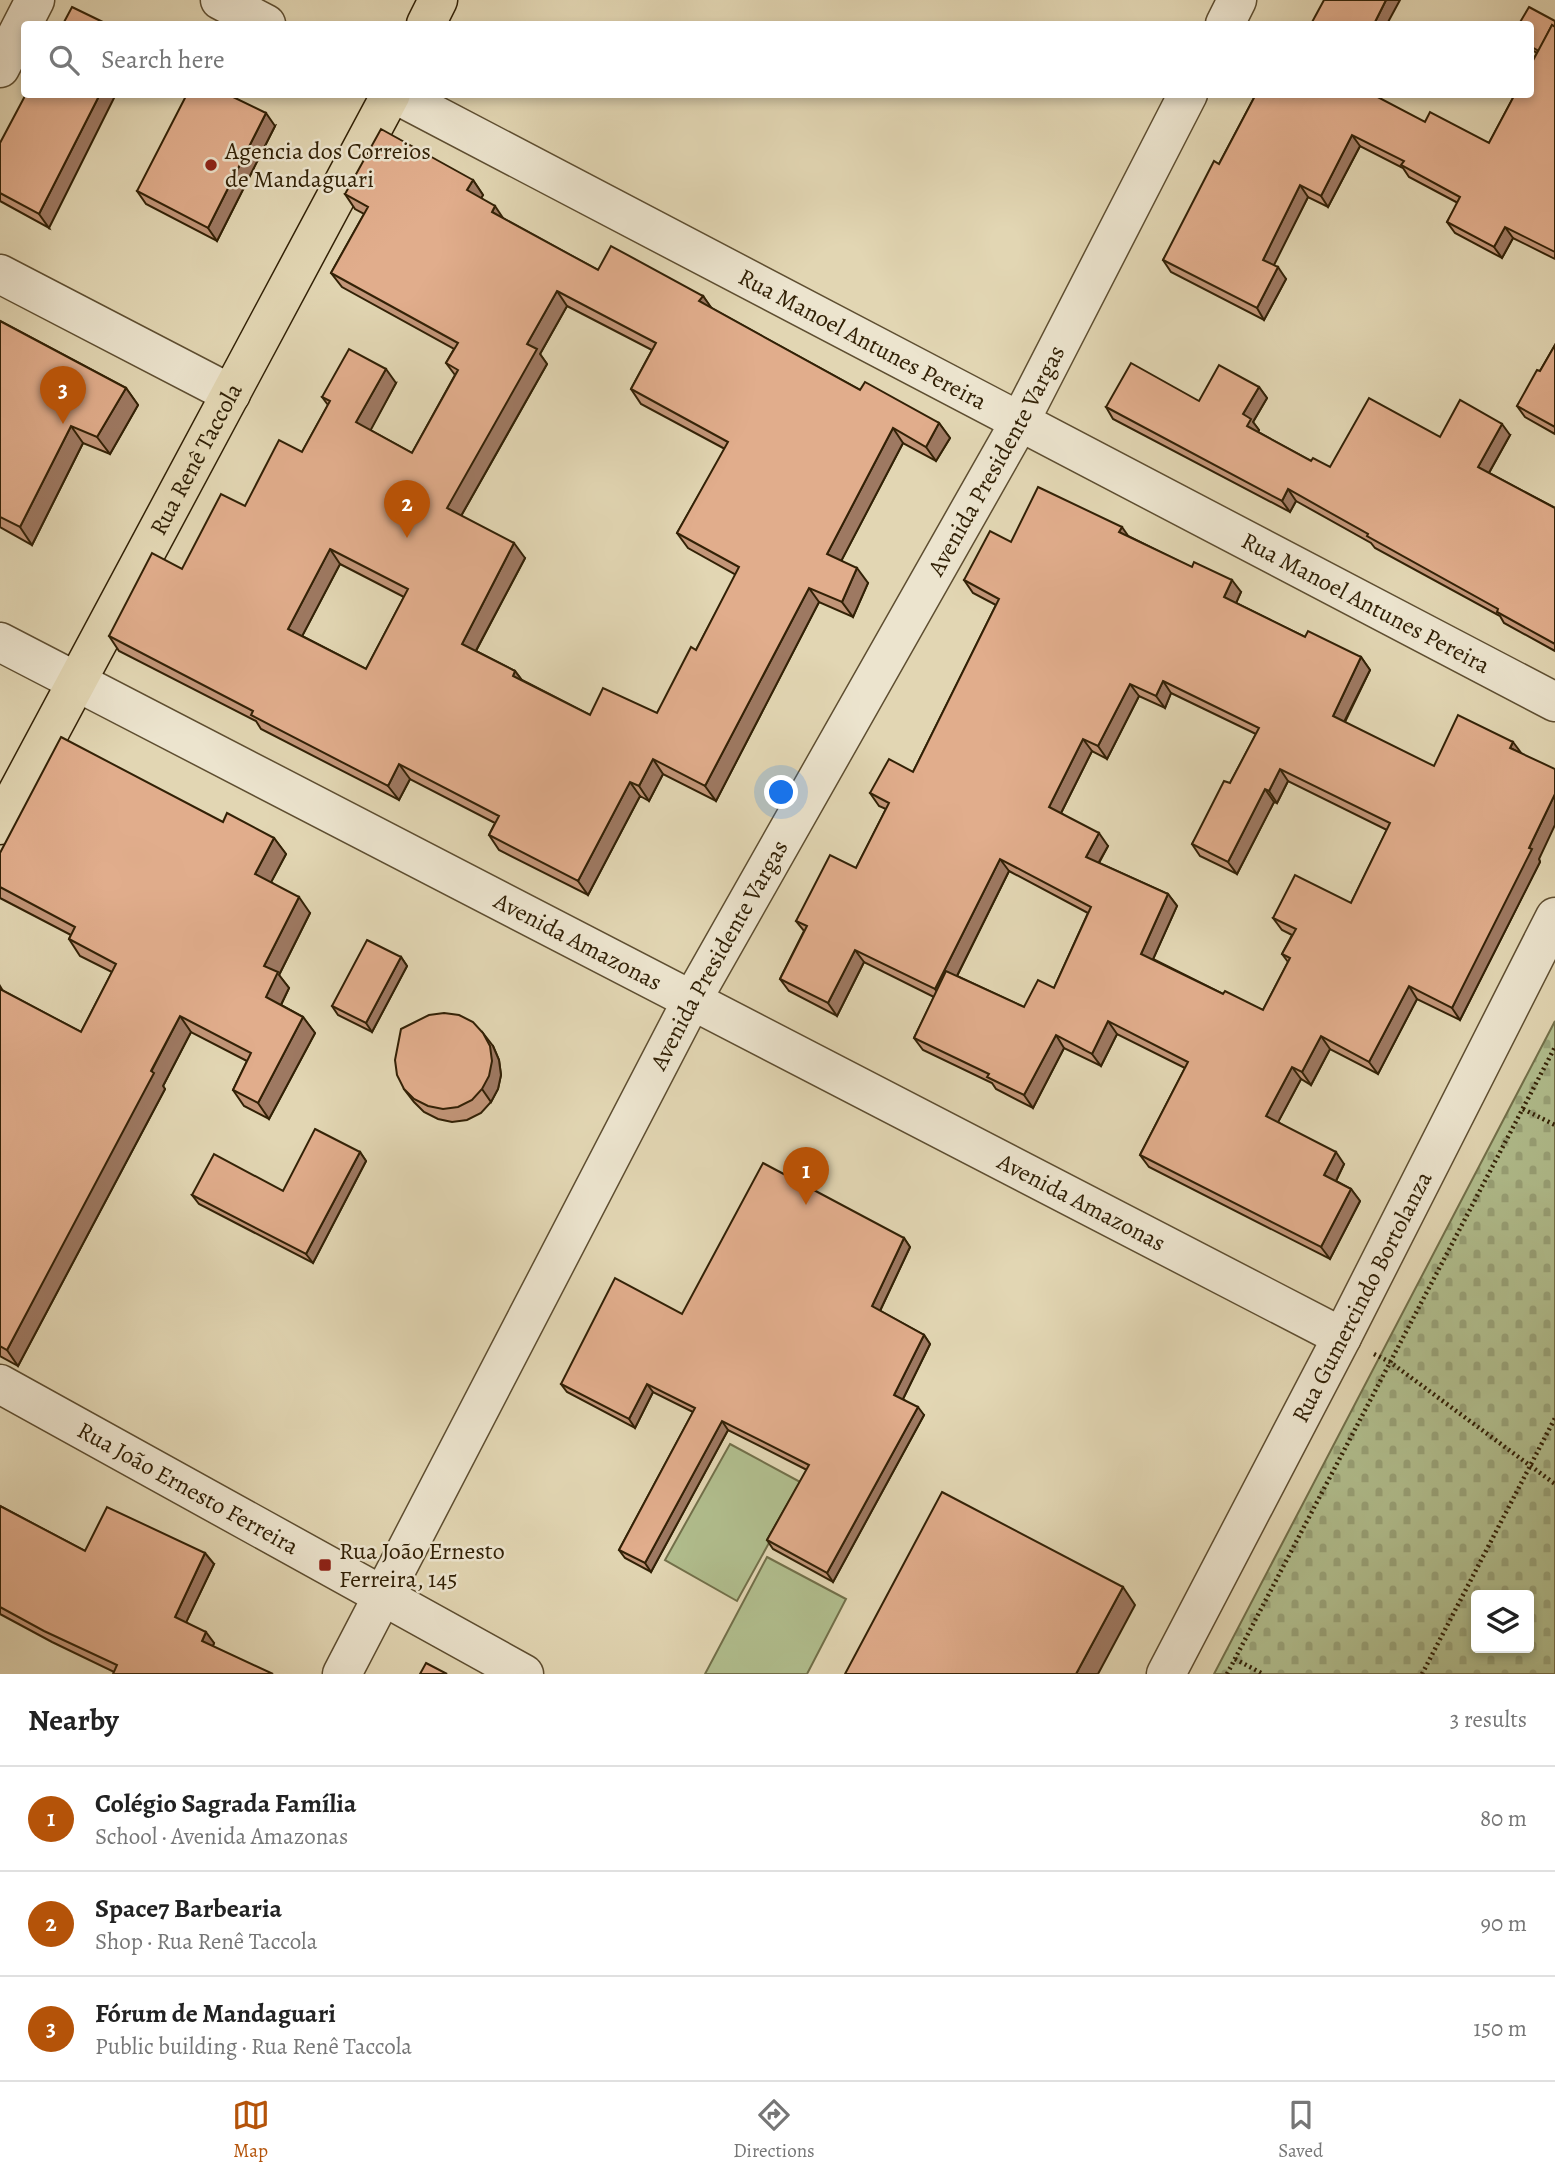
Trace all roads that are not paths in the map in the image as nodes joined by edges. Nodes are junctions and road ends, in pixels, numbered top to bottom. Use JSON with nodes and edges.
{"nodes":[{"id":1,"x":35,"y":0,"type":"edge"},
{"id":2,"x":220,"y":0,"type":"edge"},
{"id":3,"x":438,"y":0,"type":"edge"},
{"id":4,"x":1237,"y":0,"type":"edge"},
{"id":5,"x":24,"y":21,"type":"edge"},
{"id":6,"x":260,"y":21,"type":"edge"},
{"id":7,"x":428,"y":21,"type":"edge"},
{"id":8,"x":1226,"y":21,"type":"edge"},
{"id":9,"x":21,"y":27,"type":"edge"},
{"id":10,"x":0,"y":68,"type":"edge"},
{"id":11,"x":391,"y":98,"type":"edge"},
{"id":12,"x":401,"y":98,"type":"edge"},
{"id":13,"x":1186,"y":98,"type":"edge"},
{"id":14,"x":0,"y":274,"type":"edge"},
{"id":15,"x":231,"y":394,"type":"junction"},
{"id":16,"x":1018,"y":423,"type":"junction"},
{"id":17,"x":0,"y":642,"type":"edge"},
{"id":18,"x":76,"y":682,"type":"junction"},
{"id":19,"x":1555,"y":702,"type":"edge"},
{"id":20,"x":0,"y":825,"type":"edge"},
{"id":21,"x":1555,"y":917,"type":"edge"},
{"id":22,"x":692,"y":1000,"type":"junction"},
{"id":23,"x":1342,"y":1337,"type":"junction"},
{"id":24,"x":0,"y":1384,"type":"edge"},
{"id":25,"x":382,"y":1597,"type":"junction"},
{"id":26,"x":342,"y":1674,"type":"edge"},
{"id":27,"x":524,"y":1674,"type":"edge"},
{"id":28,"x":1166,"y":1674,"type":"edge"}],
"edges":[{"from":1,"to":5,"type":"street"},
{"from":2,"to":6,"type":"street"},
{"from":3,"to":7,"type":"main road"},
{"from":4,"to":8,"type":"street"},
{"from":9,"to":10,"type":"street"},
{"from":11,"to":15,"type":"main road","name":"Rua Renê Taccola"},
{"from":12,"to":16,"type":"street","name":"Rua Manoel Antunes Pereira"},
{"from":13,"to":16,"type":"street","name":"Avenida Presidente Vargas"},
{"from":14,"to":15,"type":"street"},
{"from":15,"to":18,"type":"main road","name":"Rua Renê Taccola"},
{"from":16,"to":19,"type":"street","name":"Rua Manoel Antunes Pereira"},
{"from":16,"to":22,"type":"street","name":"Avenida Presidente Vargas"},
{"from":17,"to":18,"type":"street","name":"Avenida Amazonas"},
{"from":18,"to":20,"type":"main road","name":"Rua Renê Taccola"},
{"from":18,"to":22,"type":"street","name":"Avenida Amazonas"},
{"from":21,"to":23,"type":"street","name":"Rua Gumercindo Bortolanza"},
{"from":22,"to":23,"type":"street","name":"Avenida Amazonas"},
{"from":22,"to":25,"type":"street","name":"Avenida Presidente Vargas"},
{"from":23,"to":28,"type":"street","name":"Rua Gumercindo Bortolanza"},
{"from":24,"to":25,"type":"street","name":"Rua João Ernesto Ferreira"},
{"from":25,"to":26,"type":"street","name":"Avenida Presidente Vargas"},
{"from":25,"to":27,"type":"street","name":"Rua João Ernesto Ferreira"}]}
